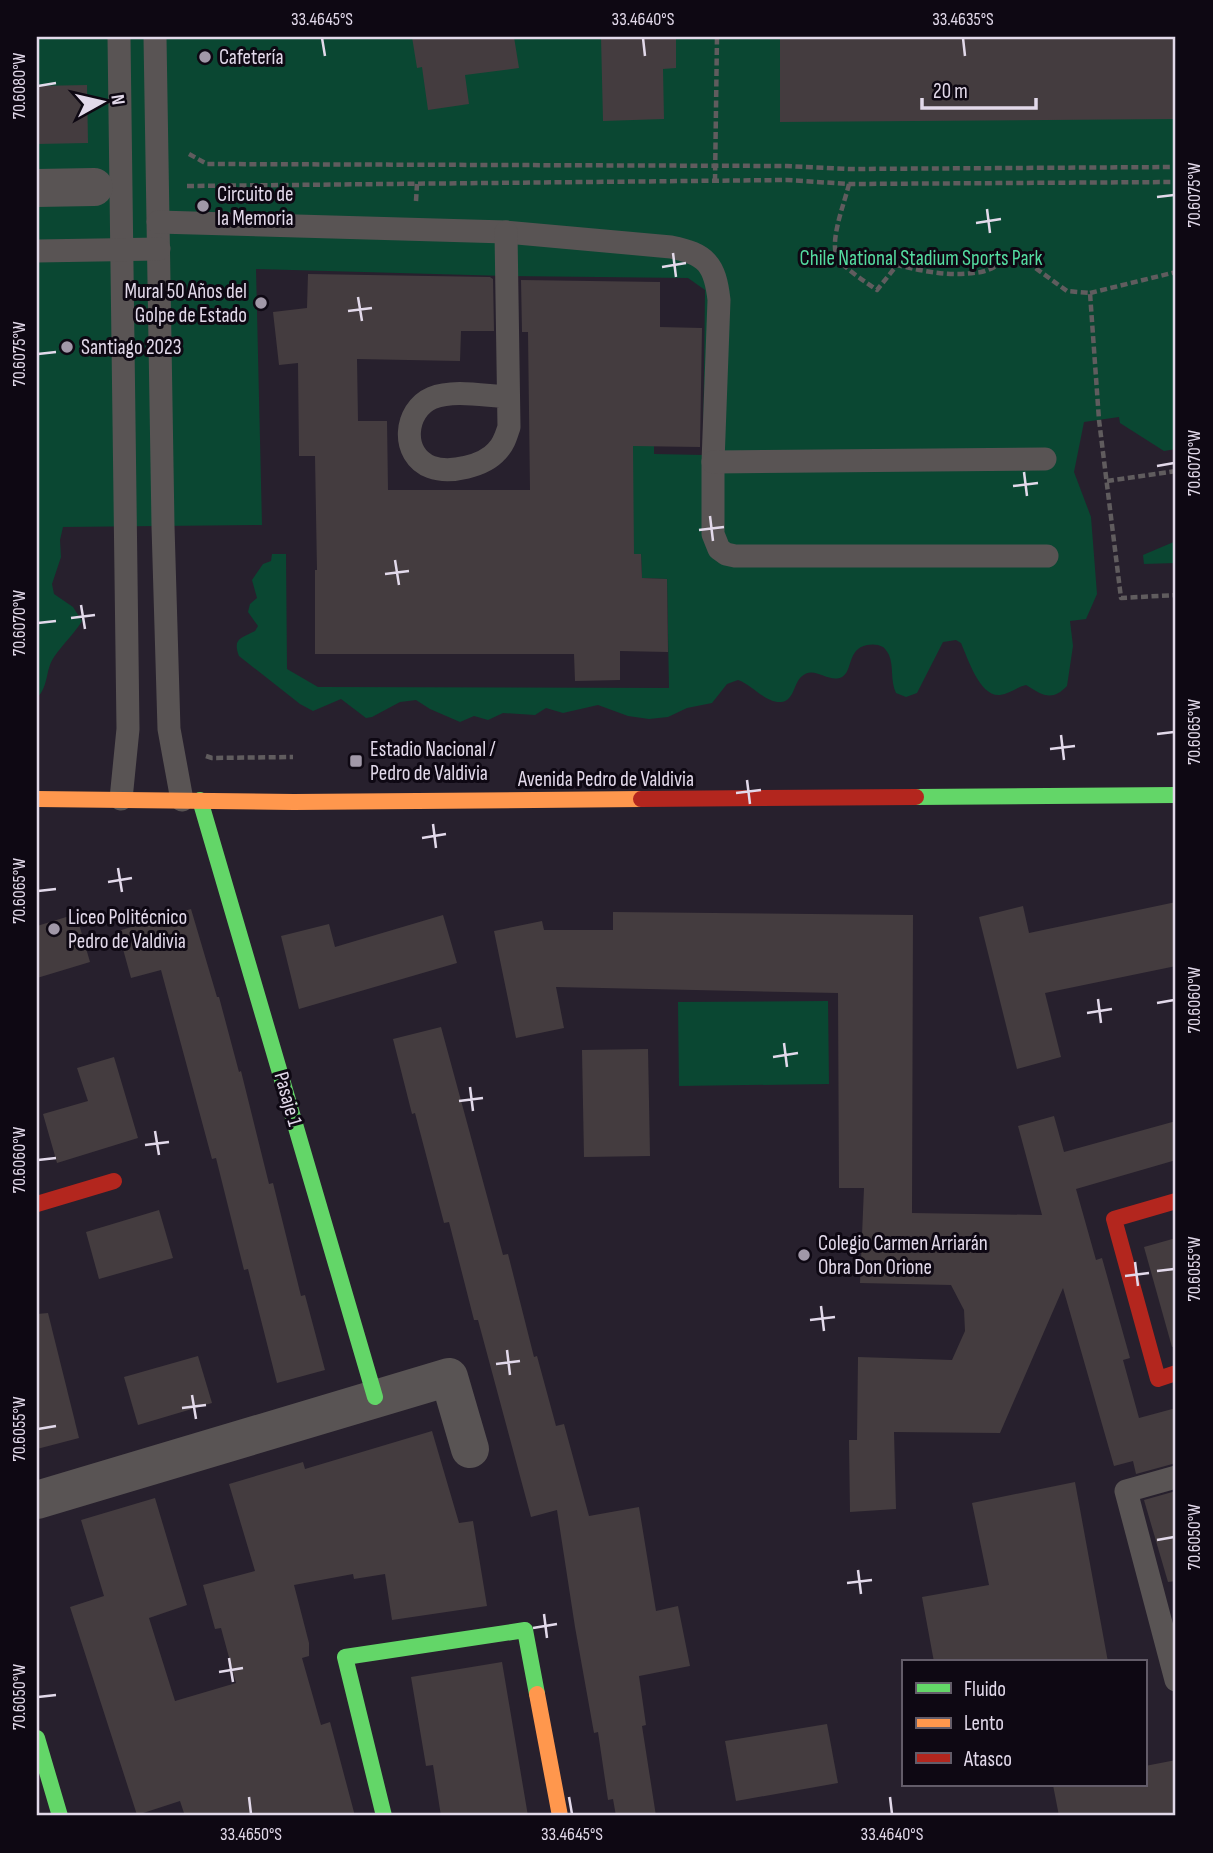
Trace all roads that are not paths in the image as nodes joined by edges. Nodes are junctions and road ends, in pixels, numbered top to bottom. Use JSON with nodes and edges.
{"nodes":[{"id":1,"x":119,"y":37,"type":"edge"},
{"id":2,"x":155,"y":37,"type":"edge"},
{"id":3,"x":94,"y":187,"type":"dead end"},
{"id":4,"x":37,"y":188,"type":"edge"},
{"id":5,"x":158,"y":222,"type":"junction"},
{"id":6,"x":506,"y":232,"type":"junction"},
{"id":7,"x":159,"y":249,"type":"junction"},
{"id":8,"x":120,"y":250,"type":"junction"},
{"id":9,"x":37,"y":251,"type":"edge"},
{"id":10,"x":508,"y":397,"type":"junction"},
{"id":11,"x":1045,"y":459,"type":"dead end"},
{"id":12,"x":713,"y":462,"type":"junction"},
{"id":13,"x":1046,"y":556,"type":"dead end"},
{"id":14,"x":1176,"y":796,"type":"edge"},
{"id":15,"x":37,"y":799,"type":"edge"},
{"id":16,"x":121,"y":799,"type":"junction"},
{"id":17,"x":191,"y":800,"type":"junction"},
{"id":18,"x":114,"y":1181,"type":"dead end"},
{"id":19,"x":1176,"y":1201,"type":"edge"},
{"id":20,"x":37,"y":1203,"type":"edge"},
{"id":21,"x":1176,"y":1373,"type":"edge"},
{"id":22,"x":375,"y":1397,"type":"junction"},
{"id":23,"x":470,"y":1449,"type":"dead end"},
{"id":24,"x":1176,"y":1477,"type":"edge"},
{"id":25,"x":37,"y":1500,"type":"edge"},
{"id":26,"x":1176,"y":1680,"type":"edge"},
{"id":27,"x":37,"y":1738,"type":"edge"},
{"id":28,"x":60,"y":1816,"type":"edge"},
{"id":29,"x":384,"y":1816,"type":"edge"},
{"id":30,"x":560,"y":1816,"type":"edge"}],
"edges":[{"from":1,"to":8,"type":"lane"},
{"from":2,"to":5,"type":"lane"},
{"from":3,"to":4,"type":"street"},
{"from":5,"to":6,"type":"lane"},
{"from":5,"to":7,"type":"lane"},
{"from":6,"to":10,"type":"lane"},
{"from":6,"to":12,"type":"lane"},
{"from":7,"to":8,"type":"lane"},
{"from":7,"to":17,"type":"lane"},
{"from":8,"to":9,"type":"lane"},
{"from":8,"to":16,"type":"lane"},
{"from":10,"to":10,"type":"lane"},
{"from":11,"to":12,"type":"lane"},
{"from":12,"to":13,"type":"lane"},
{"from":14,"to":17,"type":"street","name":"Avenida Pedro de Valdivia"},
{"from":15,"to":16,"type":"street","name":"Avenida Pedro de Valdivia"},
{"from":16,"to":17,"type":"street","name":"Avenida Pedro de Valdivia"},
{"from":17,"to":22,"type":"street","name":"Pasaje 1"},
{"from":18,"to":20,"type":"street"},
{"from":19,"to":21,"type":"street"},
{"from":22,"to":23,"type":"street"},
{"from":22,"to":25,"type":"street"},
{"from":24,"to":26,"type":"lane"},
{"from":27,"to":28,"type":"street"},
{"from":29,"to":30,"type":"street"}]}
